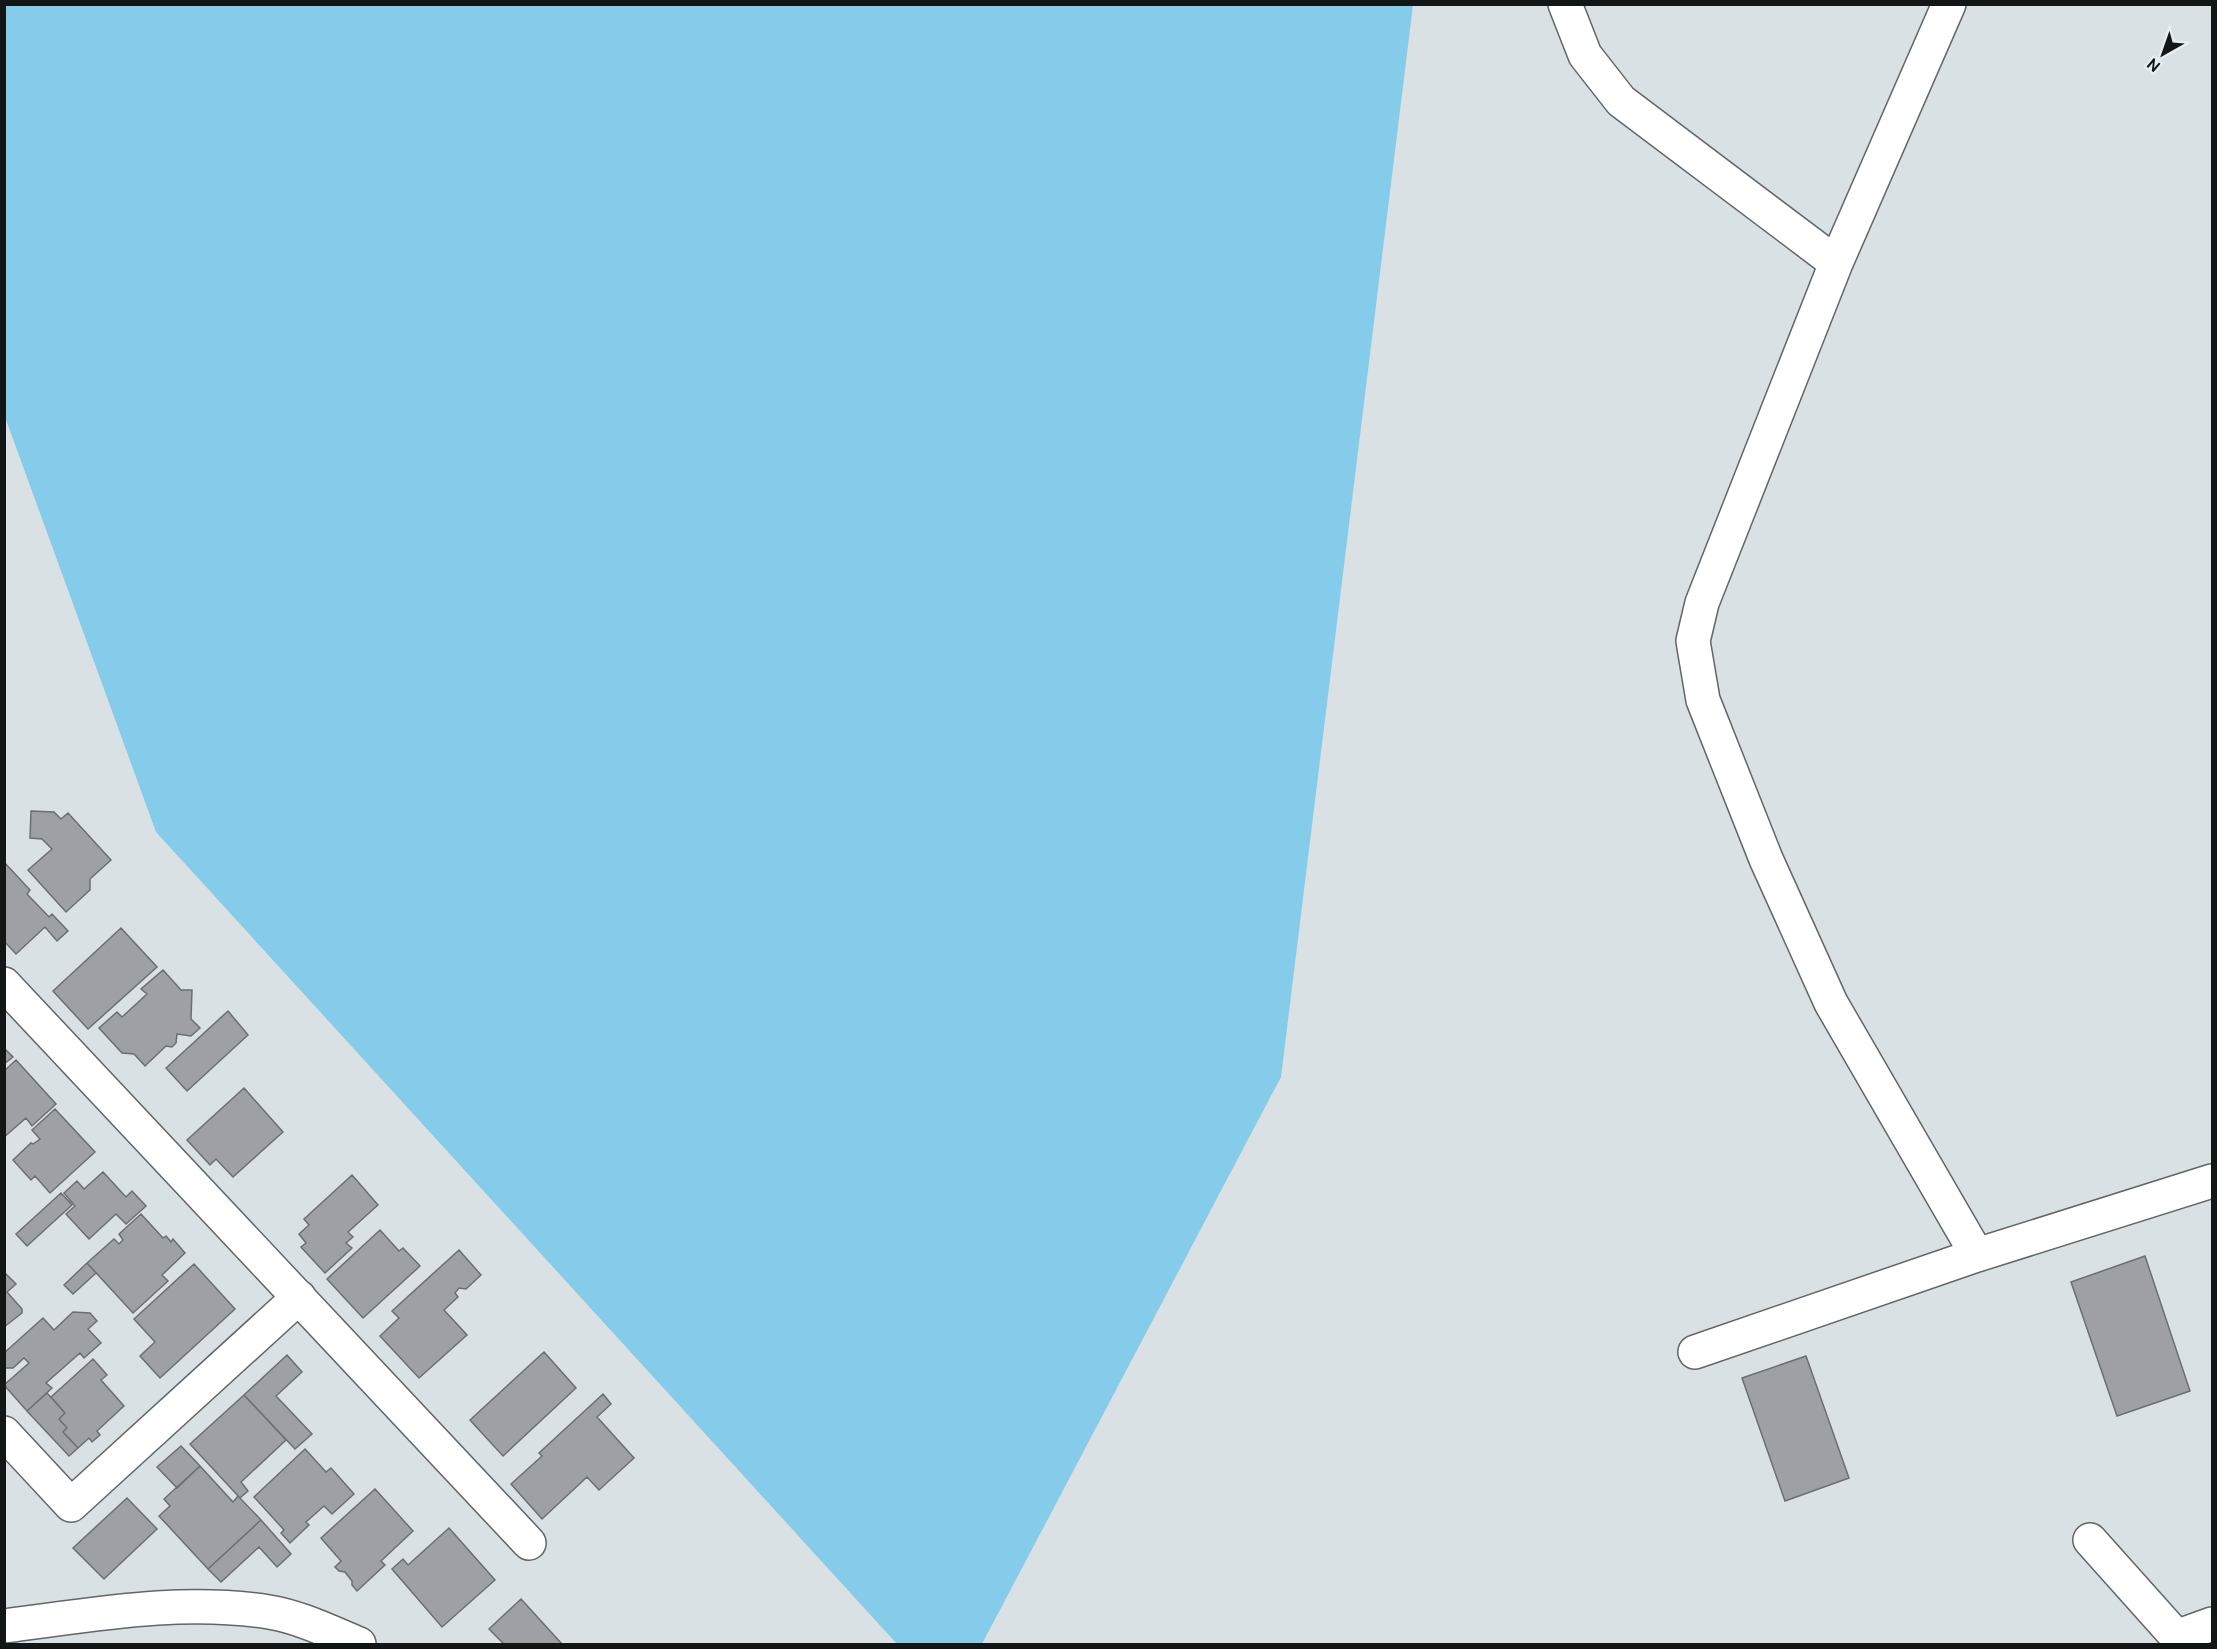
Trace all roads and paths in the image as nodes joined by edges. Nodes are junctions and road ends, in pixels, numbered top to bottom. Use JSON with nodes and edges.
{"nodes":[{"id":1,"x":1565,"y":4,"type":"edge"},
{"id":2,"x":1949,"y":4,"type":"edge"},
{"id":3,"x":1836,"y":263,"type":"junction"},
{"id":4,"x":4,"y":984,"type":"edge"},
{"id":5,"x":2212,"y":1181,"type":"edge"},
{"id":6,"x":1977,"y":1255,"type":"junction"},
{"id":7,"x":299,"y":1297,"type":"junction"},
{"id":8,"x":1695,"y":1352,"type":"dead end"},
{"id":9,"x":4,"y":1432,"type":"edge"},
{"id":10,"x":2090,"y":1540,"type":"dead end"},
{"id":11,"x":529,"y":1544,"type":"dead end"},
{"id":12,"x":2212,"y":1624,"type":"edge"},
{"id":13,"x":4,"y":1626,"type":"edge"},
{"id":14,"x":2179,"y":1641,"type":"edge"},
{"id":15,"x":359,"y":1644,"type":"edge"}],
"edges":[{"from":1,"to":3,"type":"street"},
{"from":2,"to":3,"type":"street"},
{"from":3,"to":6,"type":"street"},
{"from":4,"to":7,"type":"street"},
{"from":5,"to":6,"type":"street"},
{"from":6,"to":8,"type":"street"},
{"from":7,"to":9,"type":"street"},
{"from":7,"to":11,"type":"street"},
{"from":10,"to":14,"type":"street"},
{"from":12,"to":14,"type":"street"},
{"from":13,"to":15,"type":"street"}]}
